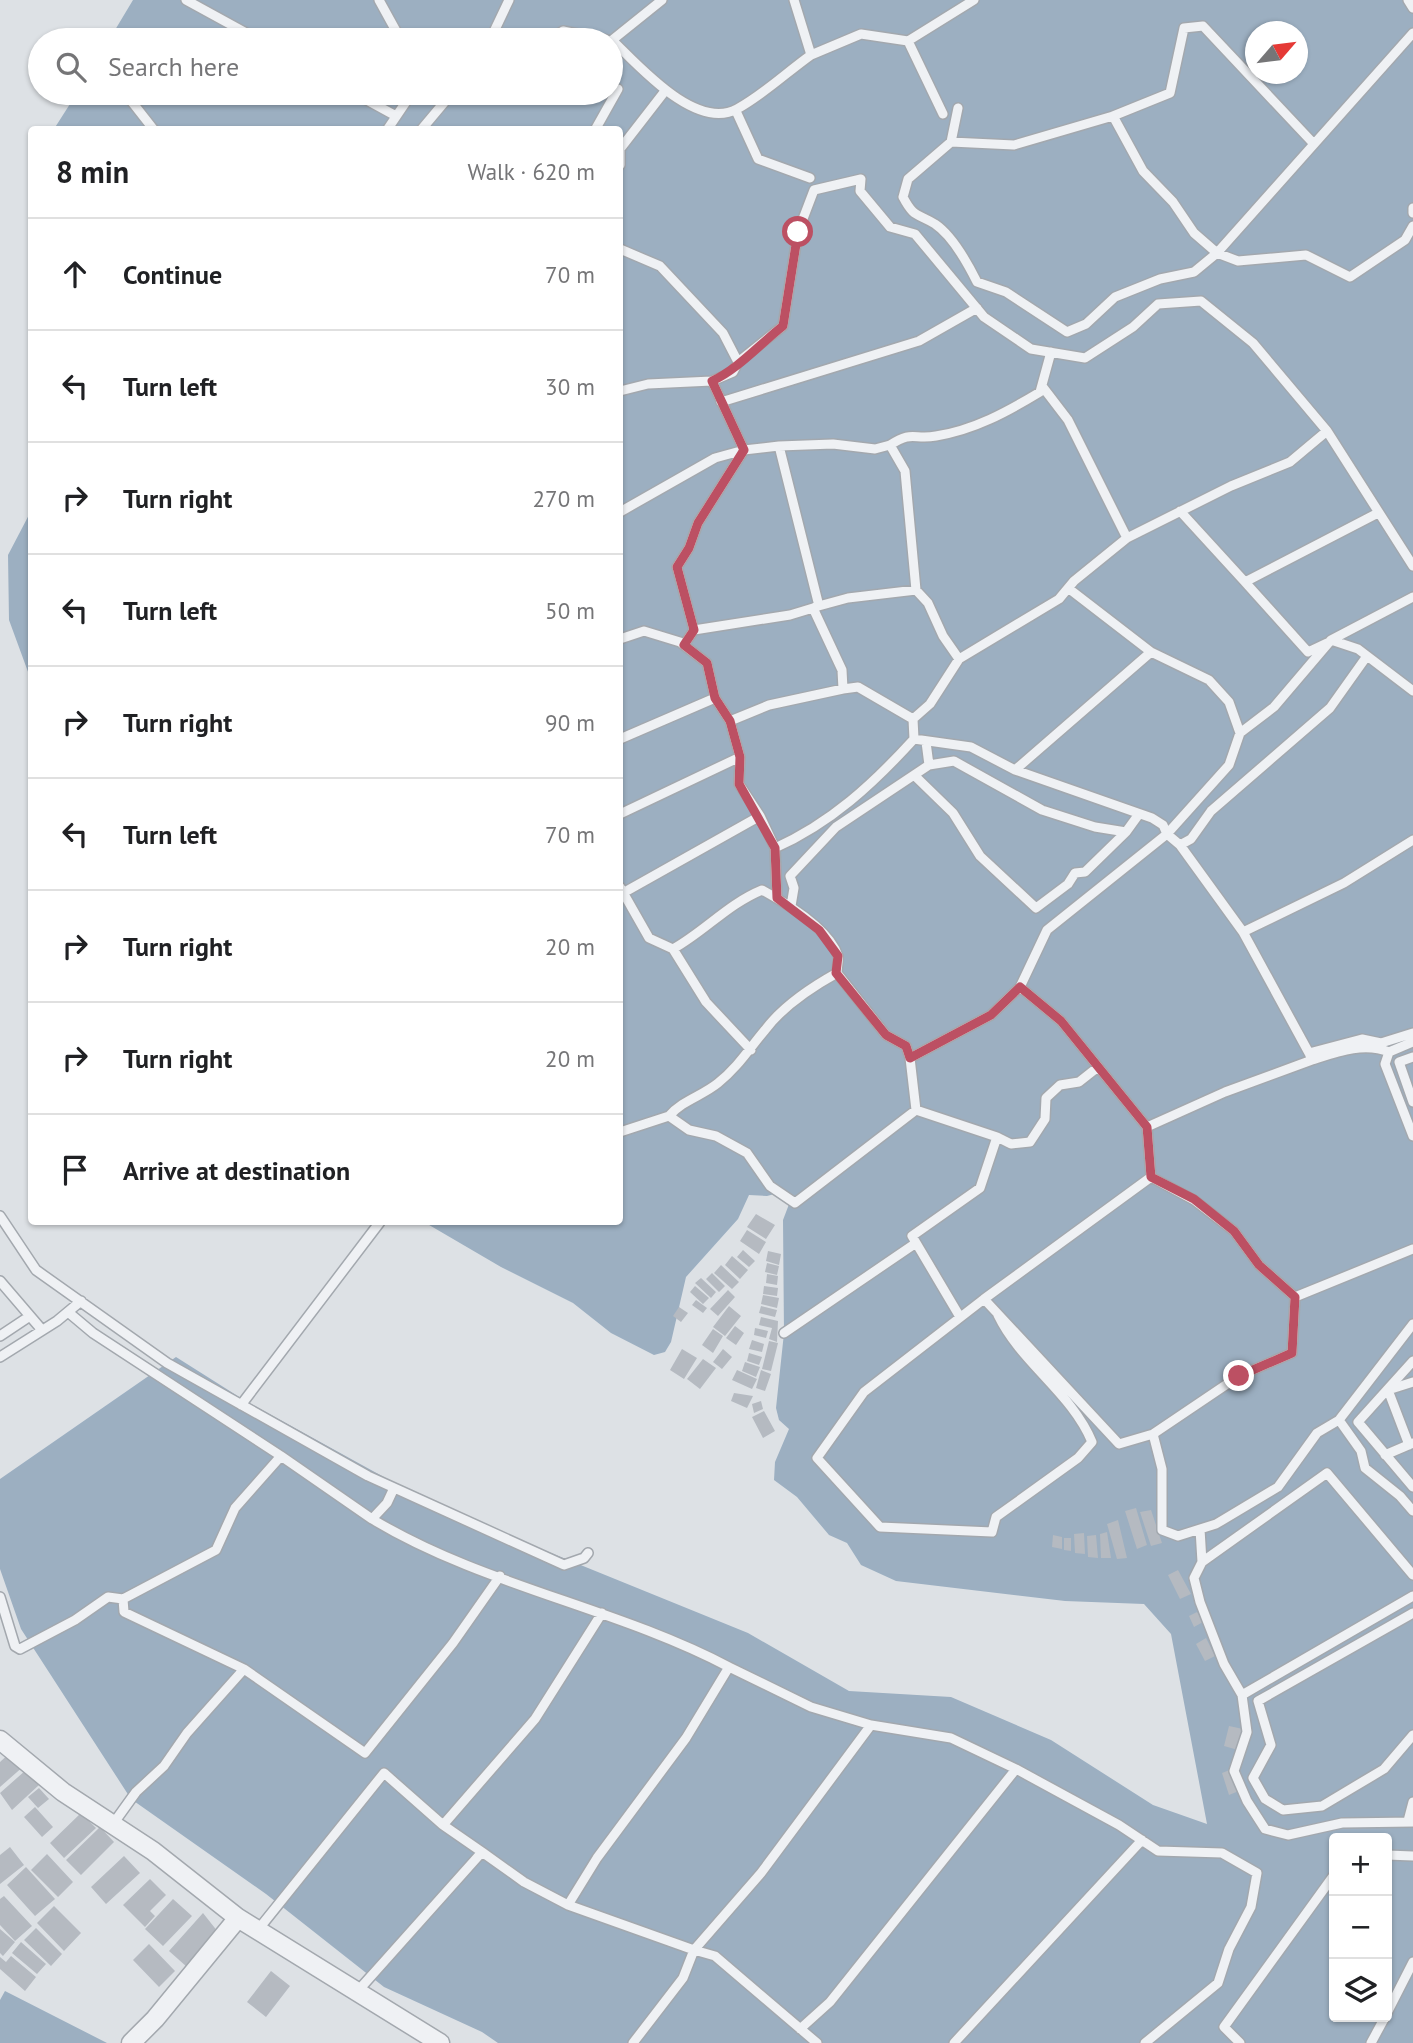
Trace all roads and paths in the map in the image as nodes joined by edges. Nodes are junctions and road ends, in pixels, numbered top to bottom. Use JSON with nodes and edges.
{"nodes":[{"id":1,"x":186,"y":0,"type":"edge"},
{"id":2,"x":379,"y":0,"type":"edge"},
{"id":3,"x":509,"y":0,"type":"edge"},
{"id":4,"x":662,"y":0,"type":"edge"},
{"id":5,"x":794,"y":0,"type":"edge"},
{"id":6,"x":974,"y":0,"type":"edge"},
{"id":7,"x":1408,"y":0,"type":"edge"},
{"id":8,"x":1413,"y":8,"type":"edge"},
{"id":9,"x":237,"y":28,"type":"edge"},
{"id":10,"x":394,"y":28,"type":"edge"},
{"id":11,"x":496,"y":28,"type":"edge"},
{"id":12,"x":623,"y":31,"type":"edge"},
{"id":13,"x":1413,"y":33,"type":"edge"},
{"id":14,"x":908,"y":41,"type":"junction"},
{"id":15,"x":623,"y":53,"type":"edge"},
{"id":16,"x":811,"y":55,"type":"junction"},
{"id":17,"x":665,"y":91,"type":"junction"},
{"id":18,"x":135,"y":105,"type":"edge"},
{"id":19,"x":376,"y":105,"type":"edge"},
{"id":20,"x":404,"y":105,"type":"edge"},
{"id":21,"x":442,"y":105,"type":"edge"},
{"id":22,"x":609,"y":105,"type":"edge"},
{"id":23,"x":958,"y":108,"type":"dead end"},
{"id":24,"x":736,"y":111,"type":"junction"},
{"id":25,"x":943,"y":114,"type":"dead end"},
{"id":26,"x":396,"y":116,"type":"junction"},
{"id":27,"x":1113,"y":116,"type":"junction"},
{"id":28,"x":152,"y":126,"type":"edge"},
{"id":29,"x":390,"y":126,"type":"edge"},
{"id":30,"x":424,"y":126,"type":"edge"},
{"id":31,"x":597,"y":126,"type":"edge"},
{"id":32,"x":951,"y":142,"type":"junction"},
{"id":33,"x":1314,"y":144,"type":"junction"},
{"id":34,"x":623,"y":145,"type":"edge"},
{"id":35,"x":810,"y":178,"type":"dead end"},
{"id":36,"x":1413,"y":226,"type":"edge"},
{"id":37,"x":623,"y":250,"type":"edge"},
{"id":38,"x":1217,"y":253,"type":"junction"},
{"id":39,"x":977,"y":308,"type":"junction"},
{"id":40,"x":1051,"y":352,"type":"junction"},
{"id":41,"x":738,"y":362,"type":"junction"},
{"id":42,"x":712,"y":381,"type":"junction"},
{"id":43,"x":1042,"y":386,"type":"junction"},
{"id":44,"x":623,"y":390,"type":"edge"},
{"id":45,"x":721,"y":402,"type":"junction"},
{"id":46,"x":1327,"y":431,"type":"junction"},
{"id":47,"x":890,"y":445,"type":"junction"},
{"id":48,"x":779,"y":446,"type":"junction"},
{"id":49,"x":744,"y":450,"type":"junction"},
{"id":50,"x":623,"y":510,"type":"edge"},
{"id":51,"x":1181,"y":512,"type":"junction"},
{"id":52,"x":1378,"y":513,"type":"junction"},
{"id":53,"x":1127,"y":538,"type":"junction"},
{"id":54,"x":1413,"y":566,"type":"edge"},
{"id":55,"x":1245,"y":582,"type":"junction"},
{"id":56,"x":1068,"y":588,"type":"junction"},
{"id":57,"x":916,"y":590,"type":"junction"},
{"id":58,"x":1413,"y":597,"type":"edge"},
{"id":59,"x":816,"y":607,"type":"junction"},
{"id":60,"x":694,"y":630,"type":"junction"},
{"id":61,"x":623,"y":638,"type":"edge"},
{"id":62,"x":1332,"y":640,"type":"junction"},
{"id":63,"x":684,"y":645,"type":"junction"},
{"id":64,"x":1151,"y":652,"type":"junction"},
{"id":65,"x":1367,"y":656,"type":"junction"},
{"id":66,"x":959,"y":659,"type":"junction"},
{"id":67,"x":843,"y":689,"type":"junction"},
{"id":68,"x":1413,"y":691,"type":"edge"},
{"id":69,"x":715,"y":698,"type":"junction"},
{"id":70,"x":913,"y":719,"type":"junction"},
{"id":71,"x":730,"y":721,"type":"junction"},
{"id":72,"x":1240,"y":733,"type":"junction"},
{"id":73,"x":623,"y":738,"type":"edge"},
{"id":74,"x":914,"y":739,"type":"junction"},
{"id":75,"x":926,"y":742,"type":"junction"},
{"id":76,"x":740,"y":757,"type":"junction"},
{"id":77,"x":929,"y":765,"type":"junction"},
{"id":78,"x":1015,"y":770,"type":"junction"},
{"id":79,"x":915,"y":776,"type":"junction"},
{"id":80,"x":623,"y":813,"type":"edge"},
{"id":81,"x":1139,"y":814,"type":"junction"},
{"id":82,"x":760,"y":816,"type":"junction"},
{"id":83,"x":1126,"y":832,"type":"junction"},
{"id":84,"x":1167,"y":834,"type":"junction"},
{"id":85,"x":1413,"y":840,"type":"edge"},
{"id":86,"x":1180,"y":845,"type":"junction"},
{"id":87,"x":775,"y":848,"type":"junction"},
{"id":88,"x":623,"y":889,"type":"edge"},
{"id":89,"x":623,"y":893,"type":"edge"},
{"id":90,"x":777,"y":898,"type":"junction"},
{"id":91,"x":791,"y":906,"type":"junction"},
{"id":92,"x":1243,"y":932,"type":"junction"},
{"id":93,"x":673,"y":949,"type":"junction"},
{"id":94,"x":836,"y":973,"type":"junction"},
{"id":95,"x":1020,"y":987,"type":"junction"},
{"id":96,"x":1413,"y":1033,"type":"edge"},
{"id":97,"x":1413,"y":1042,"type":"edge"},
{"id":98,"x":751,"y":1049,"type":"junction"},
{"id":99,"x":1389,"y":1052,"type":"junction"},
{"id":100,"x":1310,"y":1057,"type":"junction"},
{"id":101,"x":1413,"y":1057,"type":"edge"},
{"id":102,"x":910,"y":1058,"type":"junction"},
{"id":103,"x":1098,"y":1067,"type":"junction"},
{"id":104,"x":1413,"y":1102,"type":"edge"},
{"id":105,"x":916,"y":1110,"type":"junction"},
{"id":106,"x":669,"y":1116,"type":"junction"},
{"id":107,"x":1147,"y":1127,"type":"junction"},
{"id":108,"x":623,"y":1131,"type":"edge"},
{"id":109,"x":1413,"y":1136,"type":"edge"},
{"id":110,"x":996,"y":1138,"type":"junction"},
{"id":111,"x":1151,"y":1177,"type":"junction"},
{"id":112,"x":0,"y":1216,"type":"edge"},
{"id":113,"x":378,"y":1225,"type":"edge"},
{"id":114,"x":916,"y":1242,"type":"junction"},
{"id":115,"x":1413,"y":1250,"type":"edge"},
{"id":116,"x":0,"y":1281,"type":"edge"},
{"id":117,"x":1295,"y":1297,"type":"junction"},
{"id":118,"x":984,"y":1299,"type":"junction"},
{"id":119,"x":80,"y":1301,"type":"junction"},
{"id":120,"x":68,"y":1311,"type":"junction"},
{"id":121,"x":998,"y":1315,"type":"junction"},
{"id":122,"x":30,"y":1316,"type":"junction"},
{"id":123,"x":960,"y":1317,"type":"junction"},
{"id":124,"x":1413,"y":1324,"type":"edge"},
{"id":125,"x":42,"y":1330,"type":"junction"},
{"id":126,"x":784,"y":1333,"type":"dead end"},
{"id":127,"x":0,"y":1336,"type":"edge"},
{"id":128,"x":0,"y":1357,"type":"edge"},
{"id":129,"x":1413,"y":1361,"type":"edge"},
{"id":130,"x":1413,"y":1382,"type":"edge"},
{"id":131,"x":1388,"y":1390,"type":"junction"},
{"id":132,"x":241,"y":1405,"type":"junction"},
{"id":133,"x":1339,"y":1420,"type":"junction"},
{"id":134,"x":1153,"y":1434,"type":"junction"},
{"id":135,"x":1411,"y":1444,"type":"edge"},
{"id":136,"x":1385,"y":1455,"type":"junction"},
{"id":137,"x":281,"y":1456,"type":"junction"},
{"id":138,"x":1413,"y":1487,"type":"edge"},
{"id":139,"x":394,"y":1488,"type":"junction"},
{"id":140,"x":1413,"y":1511,"type":"edge"},
{"id":141,"x":372,"y":1519,"type":"junction"},
{"id":142,"x":1200,"y":1529,"type":"junction"},
{"id":143,"x":588,"y":1553,"type":"dead end"},
{"id":144,"x":1202,"y":1562,"type":"junction"},
{"id":145,"x":1413,"y":1575,"type":"edge"},
{"id":146,"x":500,"y":1576,"type":"junction"},
{"id":147,"x":1413,"y":1596,"type":"edge"},
{"id":148,"x":0,"y":1597,"type":"edge"},
{"id":149,"x":123,"y":1599,"type":"junction"},
{"id":150,"x":601,"y":1613,"type":"junction"},
{"id":151,"x":1413,"y":1613,"type":"edge"},
{"id":152,"x":729,"y":1667,"type":"junction"},
{"id":153,"x":244,"y":1669,"type":"junction"},
{"id":154,"x":1242,"y":1695,"type":"junction"},
{"id":155,"x":871,"y":1725,"type":"junction"},
{"id":156,"x":1413,"y":1735,"type":"edge"},
{"id":157,"x":0,"y":1740,"type":"edge"},
{"id":158,"x":1016,"y":1769,"type":"junction"},
{"id":159,"x":1413,"y":1802,"type":"edge"},
{"id":160,"x":1410,"y":1821,"type":"edge"},
{"id":161,"x":113,"y":1824,"type":"junction"},
{"id":162,"x":443,"y":1825,"type":"junction"},
{"id":163,"x":1142,"y":1840,"type":"junction"},
{"id":164,"x":482,"y":1852,"type":"junction"},
{"id":165,"x":1392,"y":1855,"type":"edge"},
{"id":166,"x":1413,"y":1856,"type":"edge"},
{"id":167,"x":1329,"y":1882,"type":"edge"},
{"id":168,"x":568,"y":1905,"type":"junction"},
{"id":169,"x":238,"y":1918,"type":"junction"},
{"id":170,"x":257,"y":1931,"type":"junction"},
{"id":171,"x":694,"y":1950,"type":"junction"},
{"id":172,"x":1413,"y":1962,"type":"edge"},
{"id":173,"x":356,"y":1993,"type":"junction"},
{"id":174,"x":1392,"y":2003,"type":"edge"},
{"id":175,"x":1382,"y":2022,"type":"edge"},
{"id":176,"x":800,"y":2029,"type":"junction"},
{"id":177,"x":131,"y":2043,"type":"edge"},
{"id":178,"x":440,"y":2043,"type":"edge"},
{"id":179,"x":633,"y":2043,"type":"edge"},
{"id":180,"x":817,"y":2043,"type":"edge"},
{"id":181,"x":954,"y":2043,"type":"edge"},
{"id":182,"x":1146,"y":2043,"type":"edge"},
{"id":183,"x":1240,"y":2043,"type":"edge"},
{"id":184,"x":1371,"y":2043,"type":"edge"}],
"edges":[{"from":1,"to":9,"type":"lane"},
{"from":2,"to":10,"type":"lane"},
{"from":3,"to":11,"type":"lane"},
{"from":4,"to":12,"type":"lane"},
{"from":5,"to":16,"type":"lane"},
{"from":6,"to":14,"type":"lane"},
{"from":7,"to":8,"type":"lane"},
{"from":13,"to":33,"type":"lane"},
{"from":14,"to":16,"type":"lane"},
{"from":14,"to":25,"type":"lane"},
{"from":15,"to":17,"type":"lane"},
{"from":16,"to":24,"type":"lane"},
{"from":17,"to":24,"type":"lane"},
{"from":17,"to":34,"type":"lane"},
{"from":18,"to":28,"type":"lane"},
{"from":19,"to":26,"type":"lane"},
{"from":20,"to":26,"type":"lane"},
{"from":21,"to":30,"type":"lane"},
{"from":22,"to":31,"type":"lane"},
{"from":23,"to":32,"type":"lane"},
{"from":24,"to":35,"type":"lane"},
{"from":26,"to":29,"type":"lane"},
{"from":27,"to":32,"type":"lane"},
{"from":27,"to":33,"type":"lane"},
{"from":27,"to":38,"type":"lane"},
{"from":32,"to":38,"type":"lane"},
{"from":33,"to":38,"type":"lane"},
{"from":36,"to":38,"type":"lane"},
{"from":37,"to":41,"type":"lane"},
{"from":39,"to":40,"type":"lane"},
{"from":39,"to":41,"type":"lane"},
{"from":39,"to":45,"type":"lane"},
{"from":40,"to":43,"type":"lane"},
{"from":40,"to":46,"type":"lane"},
{"from":41,"to":42,"type":"lane"},
{"from":42,"to":44,"type":"lane"},
{"from":42,"to":45,"type":"lane"},
{"from":43,"to":47,"type":"lane"},
{"from":43,"to":53,"type":"lane"},
{"from":45,"to":49,"type":"lane"},
{"from":46,"to":51,"type":"lane"},
{"from":46,"to":52,"type":"lane"},
{"from":47,"to":48,"type":"lane"},
{"from":47,"to":57,"type":"lane"},
{"from":48,"to":49,"type":"lane"},
{"from":48,"to":59,"type":"lane"},
{"from":49,"to":50,"type":"lane"},
{"from":49,"to":60,"type":"lane"},
{"from":51,"to":53,"type":"lane"},
{"from":51,"to":55,"type":"lane"},
{"from":52,"to":54,"type":"lane"},
{"from":52,"to":55,"type":"lane"},
{"from":53,"to":56,"type":"lane"},
{"from":55,"to":62,"type":"lane"},
{"from":56,"to":64,"type":"lane"},
{"from":56,"to":66,"type":"lane"},
{"from":57,"to":59,"type":"lane"},
{"from":57,"to":66,"type":"lane"},
{"from":58,"to":62,"type":"lane"},
{"from":59,"to":60,"type":"lane"},
{"from":59,"to":67,"type":"lane"},
{"from":60,"to":63,"type":"lane"},
{"from":61,"to":63,"type":"lane"},
{"from":62,"to":65,"type":"lane"},
{"from":62,"to":72,"type":"lane"},
{"from":63,"to":69,"type":"lane"},
{"from":64,"to":72,"type":"lane"},
{"from":64,"to":78,"type":"lane"},
{"from":65,"to":68,"type":"lane"},
{"from":65,"to":86,"type":"lane"},
{"from":66,"to":70,"type":"lane"},
{"from":67,"to":70,"type":"lane"},
{"from":67,"to":71,"type":"lane"},
{"from":69,"to":71,"type":"lane"},
{"from":69,"to":73,"type":"lane"},
{"from":70,"to":74,"type":"lane"},
{"from":71,"to":76,"type":"lane"},
{"from":72,"to":84,"type":"lane"},
{"from":74,"to":75,"type":"lane"},
{"from":74,"to":87,"type":"lane"},
{"from":75,"to":77,"type":"lane"},
{"from":75,"to":78,"type":"lane"},
{"from":76,"to":80,"type":"lane"},
{"from":76,"to":82,"type":"lane"},
{"from":77,"to":79,"type":"lane"},
{"from":77,"to":83,"type":"lane"},
{"from":78,"to":81,"type":"lane"},
{"from":79,"to":83,"type":"lane"},
{"from":79,"to":91,"type":"lane"},
{"from":81,"to":83,"type":"lane"},
{"from":81,"to":84,"type":"lane"},
{"from":82,"to":87,"type":"lane"},
{"from":82,"to":88,"type":"lane"},
{"from":84,"to":86,"type":"lane"},
{"from":84,"to":95,"type":"lane"},
{"from":85,"to":92,"type":"lane"},
{"from":86,"to":92,"type":"lane"},
{"from":87,"to":90,"type":"lane"},
{"from":89,"to":93,"type":"lane"},
{"from":90,"to":91,"type":"lane"},
{"from":90,"to":93,"type":"lane"},
{"from":91,"to":94,"type":"lane"},
{"from":92,"to":100,"type":"lane"},
{"from":93,"to":98,"type":"lane"},
{"from":94,"to":98,"type":"lane"},
{"from":94,"to":102,"type":"lane"},
{"from":95,"to":102,"type":"lane"},
{"from":95,"to":103,"type":"lane"},
{"from":96,"to":100,"type":"lane"},
{"from":97,"to":99,"type":"lane"},
{"from":98,"to":106,"type":"lane"},
{"from":99,"to":100,"type":"lane"},
{"from":99,"to":109,"type":"lane"},
{"from":100,"to":107,"type":"lane"},
{"from":101,"to":104,"type":"lane"},
{"from":102,"to":105,"type":"lane"},
{"from":103,"to":107,"type":"lane"},
{"from":103,"to":110,"type":"lane"},
{"from":105,"to":106,"type":"lane"},
{"from":105,"to":110,"type":"lane"},
{"from":106,"to":108,"type":"lane"},
{"from":107,"to":111,"type":"lane"},
{"from":110,"to":114,"type":"lane"},
{"from":111,"to":117,"type":"lane"},
{"from":111,"to":118,"type":"lane"},
{"from":112,"to":119,"type":"lane"},
{"from":113,"to":132,"type":"lane"},
{"from":114,"to":123,"type":"lane"},
{"from":114,"to":126,"type":"lane"},
{"from":115,"to":117,"type":"lane"},
{"from":116,"to":122,"type":"lane"},
{"from":117,"to":134,"type":"lane"},
{"from":118,"to":121,"type":"lane"},
{"from":118,"to":123,"type":"lane"},
{"from":119,"to":120,"type":"lane"},
{"from":119,"to":132,"type":"lane"},
{"from":120,"to":125,"type":"lane"},
{"from":120,"to":137,"type":"lane"},
{"from":121,"to":123,"type":"lane"},
{"from":121,"to":134,"type":"lane"},
{"from":122,"to":125,"type":"lane"},
{"from":122,"to":127,"type":"lane"},
{"from":124,"to":133,"type":"lane"},
{"from":125,"to":128,"type":"lane"},
{"from":129,"to":131,"type":"lane"},
{"from":130,"to":131,"type":"lane"},
{"from":131,"to":135,"type":"lane"},
{"from":131,"to":136,"type":"lane"},
{"from":132,"to":139,"type":"lane"},
{"from":133,"to":140,"type":"lane"},
{"from":133,"to":142,"type":"lane"},
{"from":134,"to":142,"type":"lane"},
{"from":135,"to":136,"type":"lane"},
{"from":136,"to":138,"type":"lane"},
{"from":137,"to":141,"type":"lane"},
{"from":137,"to":149,"type":"lane"},
{"from":139,"to":141,"type":"lane"},
{"from":139,"to":143,"type":"lane"},
{"from":141,"to":146,"type":"lane"},
{"from":142,"to":144,"type":"lane"},
{"from":144,"to":145,"type":"lane"},
{"from":144,"to":154,"type":"lane"},
{"from":146,"to":150,"type":"lane"},
{"from":146,"to":153,"type":"lane"},
{"from":147,"to":154,"type":"lane"},
{"from":148,"to":149,"type":"lane"},
{"from":149,"to":153,"type":"lane"},
{"from":150,"to":152,"type":"lane"},
{"from":150,"to":162,"type":"lane"},
{"from":151,"to":156,"type":"lane"},
{"from":152,"to":155,"type":"lane"},
{"from":152,"to":168,"type":"lane"},
{"from":153,"to":161,"type":"lane"},
{"from":154,"to":160,"type":"lane"},
{"from":155,"to":158,"type":"lane"},
{"from":155,"to":171,"type":"lane"},
{"from":157,"to":161,"type":"street"},
{"from":158,"to":163,"type":"lane"},
{"from":158,"to":176,"type":"lane"},
{"from":159,"to":160,"type":"lane"},
{"from":161,"to":169,"type":"street"},
{"from":162,"to":164,"type":"lane"},
{"from":162,"to":170,"type":"lane"},
{"from":163,"to":181,"type":"lane"},
{"from":163,"to":182,"type":"lane"},
{"from":164,"to":168,"type":"lane"},
{"from":164,"to":173,"type":"lane"},
{"from":165,"to":166,"type":"lane"},
{"from":167,"to":183,"type":"lane"},
{"from":168,"to":171,"type":"lane"},
{"from":169,"to":170,"type":"street"},
{"from":169,"to":177,"type":"street"},
{"from":170,"to":173,"type":"street"},
{"from":171,"to":176,"type":"lane"},
{"from":171,"to":179,"type":"lane"},
{"from":172,"to":174,"type":"lane"},
{"from":173,"to":178,"type":"street"},
{"from":175,"to":184,"type":"lane"},
{"from":176,"to":180,"type":"lane"}]}
